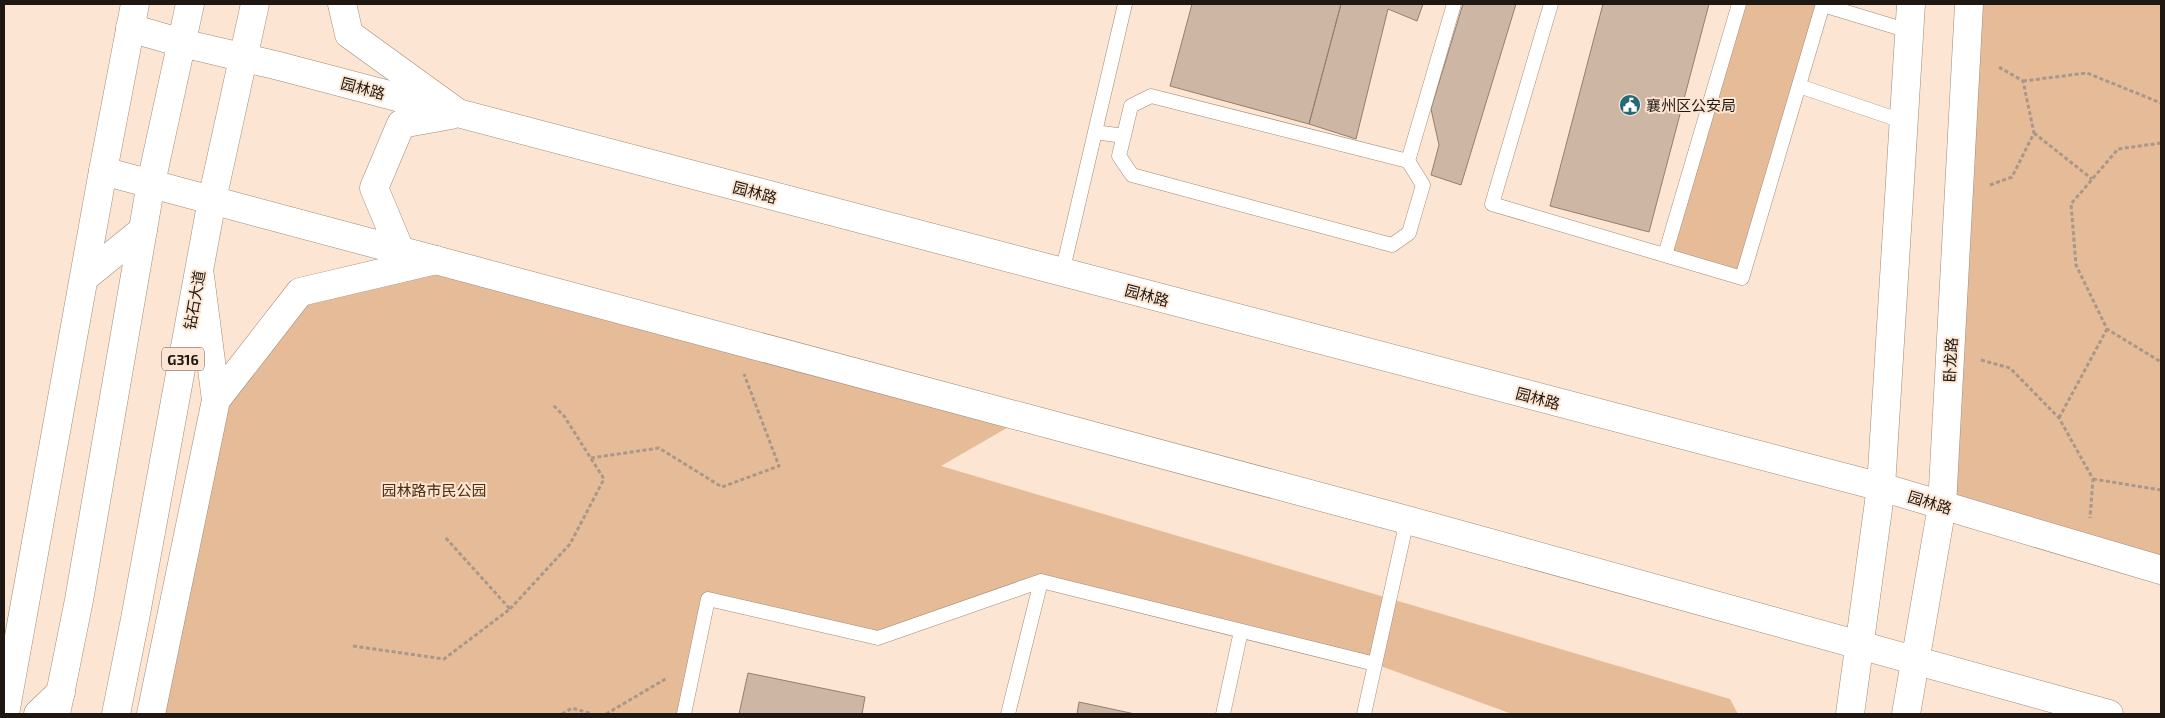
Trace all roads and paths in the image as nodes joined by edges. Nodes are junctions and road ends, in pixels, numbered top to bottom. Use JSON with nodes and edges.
{"nodes":[{"id":1,"x":190,"y":4,"type":"edge"},
{"id":2,"x":255,"y":4,"type":"edge"},
{"id":3,"x":342,"y":4,"type":"edge"},
{"id":4,"x":1125,"y":4,"type":"edge"},
{"id":5,"x":1454,"y":4,"type":"edge"},
{"id":6,"x":1551,"y":4,"type":"edge"},
{"id":7,"x":1739,"y":4,"type":"edge"},
{"id":8,"x":1823,"y":4,"type":"edge"},
{"id":9,"x":1911,"y":4,"type":"edge"},
{"id":10,"x":1969,"y":4,"type":"edge"},
{"id":11,"x":132,"y":16,"type":"edge"},
{"id":12,"x":1909,"y":30,"type":"junction"},
{"id":13,"x":182,"y":43,"type":"junction"},
{"id":14,"x":1967,"y":50,"type":"junction"},
{"id":15,"x":243,"y":58,"type":"junction"},
{"id":16,"x":2024,"y":80,"type":"junction"},
{"id":17,"x":1799,"y":86,"type":"junction"},
{"id":18,"x":2161,"y":104,"type":"edge"},
{"id":19,"x":460,"y":114,"type":"junction"},
{"id":20,"x":1902,"y":121,"type":"junction"},
{"id":21,"x":1095,"y":132,"type":"junction"},
{"id":22,"x":2034,"y":134,"type":"junction"},
{"id":23,"x":1124,"y":136,"type":"junction"},
{"id":24,"x":2161,"y":143,"type":"edge"},
{"id":25,"x":1408,"y":161,"type":"junction"},
{"id":26,"x":103,"y":170,"type":"junction"},
{"id":27,"x":2092,"y":179,"type":"junction"},
{"id":28,"x":151,"y":183,"type":"junction"},
{"id":29,"x":1959,"y":196,"type":"junction"},
{"id":30,"x":212,"y":200,"type":"junction"},
{"id":31,"x":143,"y":230,"type":"junction"},
{"id":32,"x":400,"y":250,"type":"junction"},
{"id":33,"x":1666,"y":255,"type":"junction"},
{"id":34,"x":436,"y":260,"type":"junction"},
{"id":35,"x":199,"y":269,"type":"junction"},
{"id":36,"x":1062,"y":273,"type":"junction"},
{"id":37,"x":84,"y":278,"type":"junction"},
{"id":38,"x":2106,"y":328,"type":"junction"},
{"id":39,"x":730,"y":338,"type":"junction"},
{"id":40,"x":1950,"y":352,"type":"junction"},
{"id":41,"x":2161,"y":362,"type":"edge"},
{"id":42,"x":216,"y":400,"type":"junction"},
{"id":43,"x":552,"y":405,"type":"dead end"},
{"id":44,"x":2059,"y":418,"type":"junction"},
{"id":45,"x":591,"y":458,"type":"junction"},
{"id":46,"x":2093,"y":479,"type":"junction"},
{"id":47,"x":1881,"y":487,"type":"junction"},
{"id":48,"x":2161,"y":490,"type":"edge"},
{"id":49,"x":1942,"y":506,"type":"junction"},
{"id":50,"x":1407,"y":520,"type":"junction"},
{"id":51,"x":444,"y":536,"type":"dead end"},
{"id":52,"x":2088,"y":548,"type":"junction"},
{"id":53,"x":2161,"y":570,"type":"edge"},
{"id":54,"x":1041,"y":581,"type":"junction"},
{"id":55,"x":510,"y":609,"type":"junction"},
{"id":56,"x":1241,"y":631,"type":"junction"},
{"id":57,"x":1860,"y":644,"type":"junction"},
{"id":58,"x":353,"y":646,"type":"dead end"},
{"id":59,"x":1916,"y":660,"type":"junction"},
{"id":60,"x":695,"y":661,"type":"junction"},
{"id":61,"x":1375,"y":664,"type":"junction"},
{"id":62,"x":58,"y":703,"type":"edge"},
{"id":63,"x":5,"y":714,"type":"edge"},
{"id":64,"x":38,"y":714,"type":"edge"},
{"id":65,"x":116,"y":714,"type":"edge"},
{"id":66,"x":150,"y":714,"type":"edge"},
{"id":67,"x":562,"y":714,"type":"edge"},
{"id":68,"x":592,"y":714,"type":"edge"},
{"id":69,"x":606,"y":714,"type":"edge"},
{"id":70,"x":684,"y":714,"type":"edge"},
{"id":71,"x":1008,"y":714,"type":"edge"},
{"id":72,"x":1223,"y":714,"type":"edge"},
{"id":73,"x":1364,"y":714,"type":"edge"},
{"id":74,"x":1850,"y":714,"type":"edge"},
{"id":75,"x":1906,"y":714,"type":"edge"},
{"id":76,"x":2110,"y":714,"type":"edge"}],
"edges":[{"from":1,"to":13,"type":"main road"},
{"from":2,"to":15,"type":"main road","name":"钻石大道","number":"G316"},
{"from":3,"to":19,"type":"main road"},
{"from":4,"to":21,"type":"lane"},
{"from":5,"to":25,"type":"lane"},
{"from":6,"to":33,"type":"lane"},
{"from":7,"to":33,"type":"lane"},
{"from":8,"to":12,"type":"lane"},
{"from":8,"to":17,"type":"lane"},
{"from":9,"to":12,"type":"main road"},
{"from":10,"to":14,"type":"main road","name":"卧龙路"},
{"from":11,"to":13,"type":"main road","name":"园林路"},
{"from":11,"to":26,"type":"main road"},
{"from":12,"to":20,"type":"main road"},
{"from":13,"to":15,"type":"main road","name":"园林路"},
{"from":13,"to":28,"type":"main road"},
{"from":14,"to":16,"type":"path"},
{"from":14,"to":29,"type":"main road","name":"卧龙路"},
{"from":15,"to":19,"type":"main road","name":"园林路"},
{"from":15,"to":30,"type":"main road","name":"钻石大道","number":"G316"},
{"from":16,"to":18,"type":"path"},
{"from":16,"to":22,"type":"path"},
{"from":17,"to":20,"type":"lane"},
{"from":17,"to":33,"type":"lane"},
{"from":19,"to":32,"type":"main road"},
{"from":19,"to":36,"type":"main road","name":"园林路"},
{"from":20,"to":47,"type":"main road"},
{"from":21,"to":23,"type":"lane"},
{"from":21,"to":36,"type":"lane"},
{"from":22,"to":27,"type":"path"},
{"from":22,"to":29,"type":"path"},
{"from":23,"to":25,"type":"lane"},
{"from":23,"to":25,"type":"lane"},
{"from":24,"to":27,"type":"path"},
{"from":26,"to":28,"type":"main road"},
{"from":26,"to":37,"type":"main road"},
{"from":27,"to":38,"type":"path"},
{"from":28,"to":30,"type":"main road"},
{"from":28,"to":31,"type":"main road"},
{"from":29,"to":40,"type":"main road","name":"卧龙路"},
{"from":30,"to":32,"type":"main road"},
{"from":30,"to":35,"type":"main road","name":"钻石大道","number":"G316"},
{"from":31,"to":37,"type":"main road"},
{"from":31,"to":62,"type":"main road"},
{"from":32,"to":34,"type":"main road"},
{"from":34,"to":39,"type":"main road"},
{"from":34,"to":42,"type":"main road"},
{"from":35,"to":42,"type":"main road"},
{"from":35,"to":65,"type":"main road","name":"钻石大道","number":"G316"},
{"from":36,"to":47,"type":"main road","name":"园林路"},
{"from":37,"to":63,"type":"main road"},
{"from":38,"to":41,"type":"path"},
{"from":38,"to":44,"type":"path"},
{"from":39,"to":45,"type":"path"},
{"from":39,"to":50,"type":"main road"},
{"from":40,"to":44,"type":"path"},
{"from":40,"to":49,"type":"main road","name":"卧龙路"},
{"from":42,"to":66,"type":"main road"},
{"from":43,"to":45,"type":"path"},
{"from":44,"to":46,"type":"path"},
{"from":45,"to":55,"type":"path"},
{"from":46,"to":48,"type":"path"},
{"from":46,"to":52,"type":"path"},
{"from":47,"to":49,"type":"main road","name":"园林路"},
{"from":47,"to":57,"type":"main road"},
{"from":49,"to":52,"type":"main road","name":"园林路"},
{"from":49,"to":59,"type":"main road","name":"卧龙路"},
{"from":50,"to":57,"type":"main road"},
{"from":50,"to":61,"type":"lane"},
{"from":51,"to":55,"type":"path"},
{"from":52,"to":53,"type":"main road","name":"园林路"},
{"from":54,"to":56,"type":"lane"},
{"from":54,"to":60,"type":"lane"},
{"from":54,"to":71,"type":"lane"},
{"from":55,"to":58,"type":"path"},
{"from":56,"to":61,"type":"lane"},
{"from":56,"to":72,"type":"lane"},
{"from":57,"to":59,"type":"main road"},
{"from":57,"to":74,"type":"main road"},
{"from":59,"to":75,"type":"main road","name":"卧龙路"},
{"from":59,"to":76,"type":"main road"},
{"from":60,"to":69,"type":"path"},
{"from":60,"to":70,"type":"lane"},
{"from":61,"to":73,"type":"lane"},
{"from":62,"to":64,"type":"main road"},
{"from":67,"to":68,"type":"path"}]}
